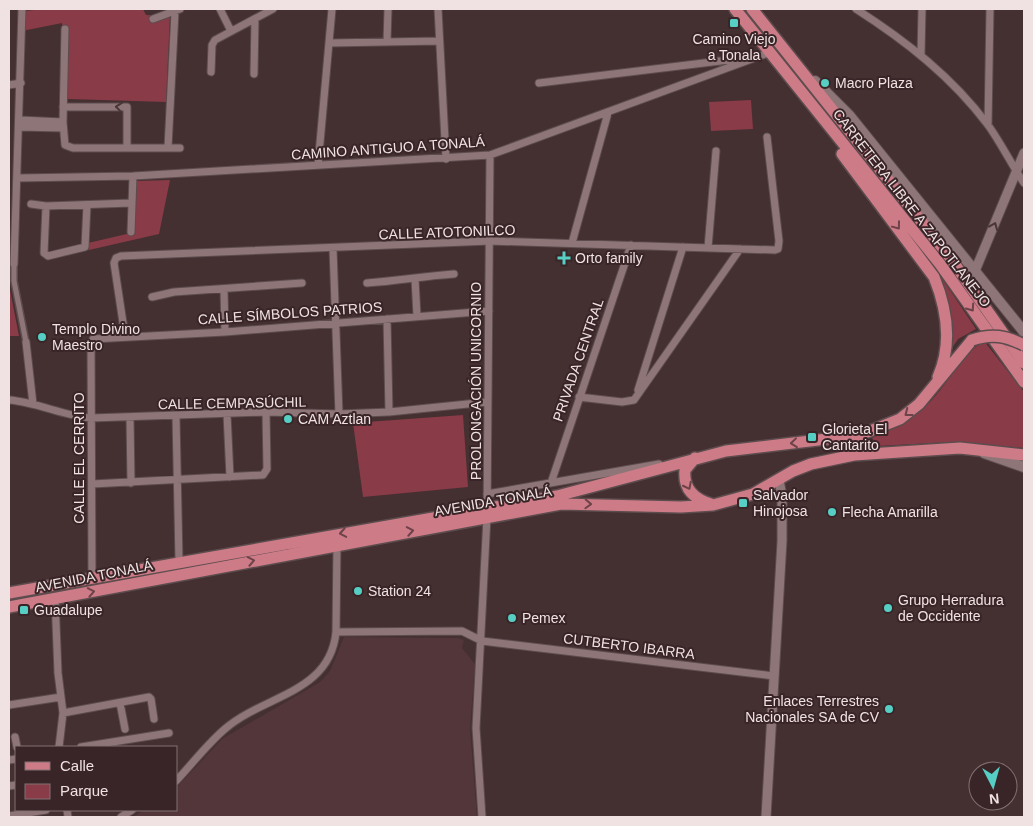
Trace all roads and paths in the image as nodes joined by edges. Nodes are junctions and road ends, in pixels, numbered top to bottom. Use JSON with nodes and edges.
{"nodes":[{"id":1,"x":22,"y":9,"type":"edge"},
{"id":2,"x":220,"y":9,"type":"edge"},
{"id":3,"x":225,"y":9,"type":"edge"},
{"id":4,"x":274,"y":9,"type":"edge"},
{"id":5,"x":332,"y":9,"type":"edge"},
{"id":6,"x":388,"y":9,"type":"edge"},
{"id":7,"x":438,"y":9,"type":"edge"},
{"id":8,"x":734,"y":9,"type":"edge"},
{"id":9,"x":752,"y":9,"type":"edge"},
{"id":10,"x":856,"y":9,"type":"edge"},
{"id":11,"x":922,"y":9,"type":"edge"},
{"id":12,"x":990,"y":9,"type":"edge"},
{"id":13,"x":178,"y":10,"type":"edge"},
{"id":14,"x":152,"y":19,"type":"dead end"},
{"id":15,"x":255,"y":19,"type":"junction"},
{"id":16,"x":65,"y":29,"type":"dead end"},
{"id":17,"x":233,"y":30,"type":"junction"},
{"id":18,"x":439,"y":41,"type":"junction"},
{"id":19,"x":387,"y":42,"type":"junction"},
{"id":20,"x":329,"y":44,"type":"junction"},
{"id":21,"x":921,"y":54,"type":"junction"},
{"id":22,"x":774,"y":55,"type":"junction"},
{"id":23,"x":757,"y":57,"type":"junction"},
{"id":24,"x":796,"y":62,"type":"junction"},
{"id":25,"x":211,"y":72,"type":"dead end"},
{"id":26,"x":254,"y":74,"type":"dead end"},
{"id":27,"x":539,"y":82,"type":"dead end"},
{"id":28,"x":20,"y":83,"type":"junction"},
{"id":29,"x":9,"y":85,"type":"edge"},
{"id":30,"x":63,"y":107,"type":"junction"},
{"id":31,"x":608,"y":113,"type":"junction"},
{"id":32,"x":19,"y":124,"type":"junction"},
{"id":33,"x":63,"y":125,"type":"junction"},
{"id":34,"x":988,"y":126,"type":"junction"},
{"id":35,"x":767,"y":137,"type":"dead end"},
{"id":36,"x":127,"y":148,"type":"junction"},
{"id":37,"x":168,"y":148,"type":"junction"},
{"id":38,"x":180,"y":148,"type":"dead end"},
{"id":39,"x":716,"y":151,"type":"dead end"},
{"id":40,"x":1024,"y":153,"type":"edge"},
{"id":41,"x":490,"y":155,"type":"junction"},
{"id":42,"x":446,"y":159,"type":"junction"},
{"id":43,"x":318,"y":165,"type":"junction"},
{"id":44,"x":1017,"y":172,"type":"junction"},
{"id":45,"x":133,"y":176,"type":"junction"},
{"id":46,"x":18,"y":178,"type":"junction"},
{"id":47,"x":1024,"y":183,"type":"edge"},
{"id":48,"x":131,"y":203,"type":"junction"},
{"id":49,"x":31,"y":204,"type":"dead end"},
{"id":50,"x":88,"y":205,"type":"junction"},
{"id":51,"x":46,"y":206,"type":"junction"},
{"id":52,"x":130,"y":232,"type":"dead end"},
{"id":53,"x":490,"y":241,"type":"junction"},
{"id":54,"x":572,"y":243,"type":"junction"},
{"id":55,"x":631,"y":245,"type":"junction"},
{"id":56,"x":683,"y":247,"type":"junction"},
{"id":57,"x":708,"y":248,"type":"junction"},
{"id":58,"x":333,"y":249,"type":"junction"},
{"id":59,"x":740,"y":249,"type":"junction"},
{"id":60,"x":14,"y":264,"type":"joint"},
{"id":61,"x":975,"y":271,"type":"junction"},
{"id":62,"x":454,"y":274,"type":"dead end"},
{"id":63,"x":415,"y":279,"type":"junction"},
{"id":64,"x":302,"y":283,"type":"dead end"},
{"id":65,"x":366,"y":283,"type":"dead end"},
{"id":66,"x":224,"y":290,"type":"junction"},
{"id":67,"x":152,"y":298,"type":"dead end"},
{"id":68,"x":489,"y":311,"type":"junction"},
{"id":69,"x":417,"y":316,"type":"junction"},
{"id":70,"x":387,"y":319,"type":"junction"},
{"id":71,"x":336,"y":323,"type":"junction"},
{"id":72,"x":225,"y":332,"type":"junction"},
{"id":73,"x":1024,"y":332,"type":"edge"},
{"id":74,"x":125,"y":336,"type":"junction"},
{"id":75,"x":93,"y":339,"type":"joint"},
{"id":76,"x":26,"y":342,"type":"joint"},
{"id":77,"x":1024,"y":345,"type":"edge"},
{"id":78,"x":1024,"y":363,"type":"edge"},
{"id":79,"x":1024,"y":382,"type":"edge"},
{"id":80,"x":933,"y":388,"type":"junction"},
{"id":81,"x":579,"y":397,"type":"junction"},
{"id":82,"x":636,"y":397,"type":"junction"},
{"id":83,"x":9,"y":400,"type":"edge"},
{"id":84,"x":487,"y":402,"type":"junction"},
{"id":85,"x":33,"y":404,"type":"junction"},
{"id":86,"x":266,"y":412,"type":"junction"},
{"id":87,"x":389,"y":412,"type":"junction"},
{"id":88,"x":227,"y":414,"type":"junction"},
{"id":89,"x":339,"y":414,"type":"junction"},
{"id":90,"x":176,"y":416,"type":"junction"},
{"id":91,"x":91,"y":418,"type":"junction"},
{"id":92,"x":130,"y":418,"type":"junction"},
{"id":93,"x":978,"y":452,"type":"junction"},
{"id":94,"x":1024,"y":455,"type":"edge"},
{"id":95,"x":690,"y":460,"type":"junction"},
{"id":96,"x":1024,"y":467,"type":"edge"},
{"id":97,"x":230,"y":477,"type":"junction"},
{"id":98,"x":177,"y":479,"type":"junction"},
{"id":99,"x":779,"y":480,"type":"junction"},
{"id":100,"x":131,"y":482,"type":"junction"},
{"id":101,"x":550,"y":482,"type":"junction"},
{"id":102,"x":92,"y":484,"type":"junction"},
{"id":103,"x":488,"y":494,"type":"junction"},
{"id":104,"x":713,"y":505,"type":"junction"},
{"id":105,"x":487,"y":513,"type":"junction"},
{"id":106,"x":337,"y":545,"type":"junction"},
{"id":107,"x":179,"y":561,"type":"junction"},
{"id":108,"x":92,"y":577,"type":"junction"},
{"id":109,"x":9,"y":593,"type":"edge"},
{"id":110,"x":55,"y":598,"type":"junction"},
{"id":111,"x":9,"y":607,"type":"edge"},
{"id":112,"x":336,"y":632,"type":"junction"},
{"id":113,"x":482,"y":641,"type":"junction"},
{"id":114,"x":774,"y":676,"type":"junction"},
{"id":115,"x":61,"y":697,"type":"junction"},
{"id":116,"x":120,"y":703,"type":"junction"},
{"id":117,"x":9,"y":705,"type":"edge"},
{"id":118,"x":63,"y":713,"type":"junction"},
{"id":119,"x":154,"y":719,"type":"dead end"},
{"id":120,"x":125,"y":729,"type":"dead end"},
{"id":121,"x":168,"y":733,"type":"dead end"},
{"id":122,"x":14,"y":736,"type":"dead end"},
{"id":123,"x":17,"y":746,"type":"edge"},
{"id":124,"x":59,"y":746,"type":"edge"},
{"id":125,"x":87,"y":746,"type":"edge"},
{"id":126,"x":178,"y":779,"type":"edge"},
{"id":127,"x":43,"y":811,"type":"edge"},
{"id":128,"x":29,"y":815,"type":"edge"},
{"id":129,"x":9,"y":816,"type":"edge"},
{"id":130,"x":482,"y":817,"type":"edge"},
{"id":131,"x":766,"y":817,"type":"edge"}],
"edges":[{"from":1,"to":28,"type":"street"},
{"from":2,"to":17,"type":"street"},
{"from":3,"to":17,"type":"street"},
{"from":4,"to":15,"type":"street"},
{"from":5,"to":20,"type":"street"},
{"from":6,"to":19,"type":"street"},
{"from":7,"to":18,"type":"street"},
{"from":8,"to":22,"type":"main road","name":"CARRETERA LIBRE A ZAPOTLANEJO"},
{"from":9,"to":24,"type":"main road","name":"CARRETERA LIBRE A ZAPOTLANEJO"},
{"from":10,"to":21,"type":"street"},
{"from":11,"to":21,"type":"street"},
{"from":12,"to":34,"type":"street"},
{"from":13,"to":14,"type":"street"},
{"from":13,"to":37,"type":"street"},
{"from":15,"to":17,"type":"street"},
{"from":15,"to":26,"type":"street"},
{"from":16,"to":30,"type":"street"},
{"from":17,"to":25,"type":"street"},
{"from":18,"to":19,"type":"street"},
{"from":18,"to":42,"type":"street"},
{"from":19,"to":20,"type":"street"},
{"from":20,"to":43,"type":"street"},
{"from":21,"to":34,"type":"street"},
{"from":22,"to":23,"type":"street","name":"CAMINO ANTIGUO A TONALÁ"},
{"from":22,"to":79,"type":"main road","name":"CARRETERA LIBRE A ZAPOTLANEJO","one_way":true},
{"from":22,"to":80,"type":"main road","one_way":true},
{"from":23,"to":27,"type":"street"},
{"from":23,"to":31,"type":"street","name":"CAMINO ANTIGUO A TONALÁ"},
{"from":24,"to":61,"type":"main road","name":"CARRETERA LIBRE A ZAPOTLANEJO"},
{"from":24,"to":78,"type":"main road","name":"CARRETERA LIBRE A ZAPOTLANEJO"},
{"from":28,"to":29,"type":"street"},
{"from":28,"to":32,"type":"street"},
{"from":30,"to":33,"type":"street"},
{"from":36,"to":30,"type":"street","one_way":true},
{"from":31,"to":41,"type":"street","name":"CAMINO ANTIGUO A TONALÁ"},
{"from":31,"to":54,"type":"street"},
{"from":32,"to":33,"type":"street"},
{"from":32,"to":46,"type":"street"},
{"from":33,"to":36,"type":"street"},
{"from":34,"to":44,"type":"street"},
{"from":35,"to":59,"type":"street","name":"CALLE ATOTONILCO"},
{"from":36,"to":37,"type":"street"},
{"from":37,"to":38,"type":"street"},
{"from":39,"to":57,"type":"street"},
{"from":40,"to":44,"type":"street"},
{"from":41,"to":42,"type":"street","name":"CAMINO ANTIGUO A TONALÁ"},
{"from":41,"to":53,"type":"street","name":"PROLONGACIÓN UNICORNIO"},
{"from":42,"to":43,"type":"street","name":"CAMINO ANTIGUO A TONALÁ"},
{"from":43,"to":45,"type":"street","name":"CAMINO ANTIGUO A TONALÁ"},
{"from":44,"to":47,"type":"street"},
{"from":61,"to":44,"type":"street","one_way":true},
{"from":45,"to":46,"type":"street","name":"CAMINO ANTIGUO A TONALÁ"},
{"from":45,"to":48,"type":"street"},
{"from":46,"to":60,"type":"street"},
{"from":48,"to":50,"type":"street"},
{"from":48,"to":52,"type":"street"},
{"from":49,"to":51,"type":"street"},
{"from":50,"to":51,"type":"street"},
{"from":50,"to":51,"type":"street"},
{"from":53,"to":54,"type":"street","name":"CALLE ATOTONILCO"},
{"from":53,"to":58,"type":"street","name":"CALLE ATOTONILCO"},
{"from":53,"to":68,"type":"street","name":"PROLONGACIÓN UNICORNIO"},
{"from":54,"to":55,"type":"street","name":"CALLE ATOTONILCO"},
{"from":55,"to":56,"type":"street","name":"CALLE ATOTONILCO"},
{"from":55,"to":81,"type":"street","name":"PRIVADA CENTRAL"},
{"from":56,"to":57,"type":"street","name":"CALLE ATOTONILCO"},
{"from":56,"to":82,"type":"street"},
{"from":57,"to":59,"type":"street","name":"CALLE ATOTONILCO"},
{"from":58,"to":71,"type":"street"},
{"from":58,"to":74,"type":"street","name":"CALLE ATOTONILCO"},
{"from":59,"to":82,"type":"street"},
{"from":60,"to":76,"type":"street"},
{"from":61,"to":73,"type":"main road","name":"CARRETERA LIBRE A ZAPOTLANEJO"},
{"from":62,"to":63,"type":"street"},
{"from":63,"to":65,"type":"street"},
{"from":63,"to":69,"type":"street"},
{"from":64,"to":66,"type":"street"},
{"from":66,"to":67,"type":"street"},
{"from":66,"to":72,"type":"street"},
{"from":68,"to":69,"type":"street","name":"CALLE SÍMBOLOS PATRIOS"},
{"from":68,"to":84,"type":"street","name":"PROLONGACIÓN UNICORNIO"},
{"from":69,"to":70,"type":"street","name":"CALLE SÍMBOLOS PATRIOS"},
{"from":70,"to":71,"type":"street","name":"CALLE SÍMBOLOS PATRIOS"},
{"from":70,"to":87,"type":"street"},
{"from":71,"to":72,"type":"street","name":"CALLE SÍMBOLOS PATRIOS"},
{"from":71,"to":89,"type":"street"},
{"from":72,"to":74,"type":"street","name":"CALLE SÍMBOLOS PATRIOS"},
{"from":74,"to":75,"type":"street","name":"CALLE SÍMBOLOS PATRIOS"},
{"from":75,"to":91,"type":"street","name":"CALLE EL CERRITO"},
{"from":76,"to":85,"type":"street"},
{"from":77,"to":80,"type":"main road","name":"AVENIDA TONALÁ","bridge":true},
{"from":80,"to":95,"type":"main road","name":"AVENIDA TONALÁ","one_way":true},
{"from":81,"to":82,"type":"street"},
{"from":81,"to":101,"type":"street","name":"PRIVADA CENTRAL"},
{"from":83,"to":85,"type":"street","name":"CALLE CEMPASÚCHIL"},
{"from":84,"to":87,"type":"street","name":"CALLE CEMPASÚCHIL"},
{"from":84,"to":103,"type":"street","name":"PROLONGACIÓN UNICORNIO"},
{"from":85,"to":91,"type":"street","name":"CALLE CEMPASÚCHIL"},
{"from":86,"to":88,"type":"street","name":"CALLE CEMPASÚCHIL"},
{"from":86,"to":89,"type":"street","name":"CALLE CEMPASÚCHIL"},
{"from":86,"to":97,"type":"street"},
{"from":87,"to":89,"type":"street","name":"CALLE CEMPASÚCHIL"},
{"from":88,"to":90,"type":"street","name":"CALLE CEMPASÚCHIL"},
{"from":88,"to":97,"type":"street"},
{"from":90,"to":92,"type":"street","name":"CALLE CEMPASÚCHIL"},
{"from":90,"to":98,"type":"street"},
{"from":91,"to":92,"type":"street","name":"CALLE CEMPASÚCHIL"},
{"from":91,"to":102,"type":"street","name":"CALLE EL CERRITO"},
{"from":92,"to":100,"type":"street"},
{"from":93,"to":94,"type":"main road","name":"AVENIDA TONALÁ"},
{"from":93,"to":96,"type":"main road"},
{"from":93,"to":99,"type":"main road","name":"AVENIDA TONALÁ"},
{"from":95,"to":101,"type":"street"},
{"from":95,"to":104,"type":"main road","one_way":true},
{"from":95,"to":105,"type":"main road","name":"AVENIDA TONALÁ"},
{"from":97,"to":98,"type":"street"},
{"from":98,"to":100,"type":"street"},
{"from":98,"to":107,"type":"street"},
{"from":99,"to":104,"type":"main road","name":"AVENIDA TONALÁ"},
{"from":99,"to":114,"type":"street"},
{"from":100,"to":102,"type":"street"},
{"from":101,"to":103,"type":"street"},
{"from":102,"to":108,"type":"street","name":"CALLE EL CERRITO"},
{"from":103,"to":105,"type":"street","name":"PROLONGACIÓN UNICORNIO"},
{"from":105,"to":104,"type":"main road","name":"AVENIDA TONALÁ","one_way":true},
{"from":106,"to":105,"type":"main road","name":"AVENIDA TONALÁ","one_way":true},
{"from":105,"to":107,"type":"main road","name":"AVENIDA TONALÁ","one_way":true},
{"from":105,"to":113,"type":"street","name":"PROLONGACIÓN UNICORNIO"},
{"from":110,"to":106,"type":"main road","name":"AVENIDA TONALÁ","one_way":true},
{"from":106,"to":112,"type":"street"},
{"from":107,"to":108,"type":"main road","name":"AVENIDA TONALÁ"},
{"from":108,"to":109,"type":"main road","name":"AVENIDA TONALÁ"},
{"from":110,"to":111,"type":"main road","name":"AVENIDA TONALÁ"},
{"from":110,"to":115,"type":"street"},
{"from":112,"to":113,"type":"street","name":"CUTBERTO IBARRA"},
{"from":112,"to":126,"type":"street"},
{"from":113,"to":114,"type":"street","name":"CUTBERTO IBARRA"},
{"from":113,"to":130,"type":"street","name":"PROLONGACIÓN UNICORNIO"},
{"from":114,"to":131,"type":"street"},
{"from":115,"to":117,"type":"street"},
{"from":115,"to":118,"type":"street"},
{"from":116,"to":118,"type":"street"},
{"from":116,"to":119,"type":"street"},
{"from":116,"to":120,"type":"street"},
{"from":118,"to":124,"type":"street"},
{"from":121,"to":125,"type":"street"},
{"from":122,"to":123,"type":"street"},
{"from":127,"to":128,"type":"street"},
{"from":128,"to":129,"type":"street"}]}
